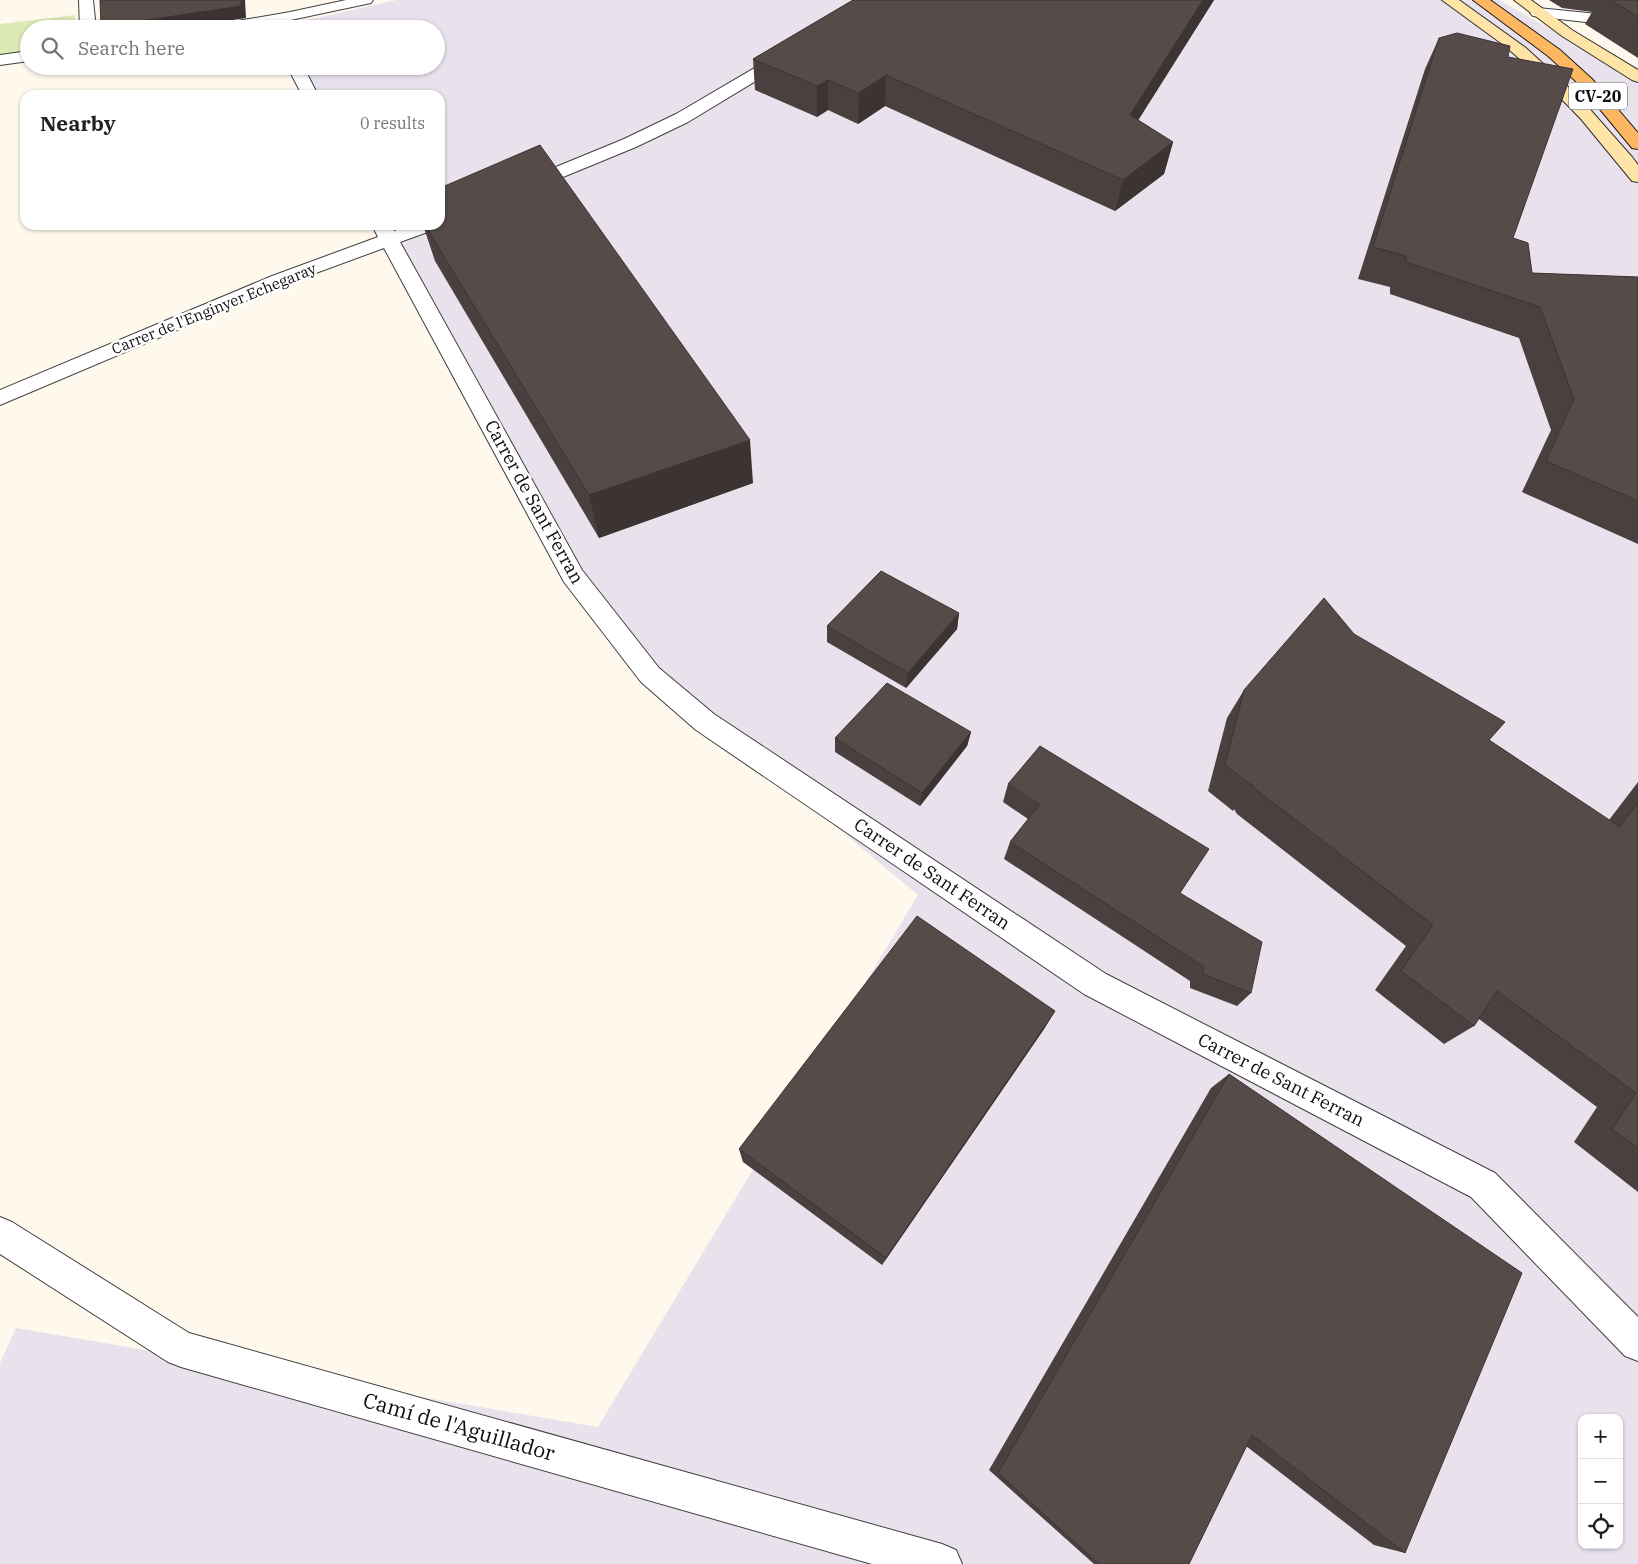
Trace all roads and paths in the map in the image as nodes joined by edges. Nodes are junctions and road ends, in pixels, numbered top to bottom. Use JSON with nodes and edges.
{"nodes":[{"id":1,"x":86,"y":0,"type":"edge"},
{"id":2,"x":366,"y":0,"type":"edge"},
{"id":3,"x":1449,"y":0,"type":"edge"},
{"id":4,"x":1480,"y":0,"type":"edge"},
{"id":5,"x":1521,"y":0,"type":"edge"},
{"id":6,"x":1538,"y":13,"type":"junction"},
{"id":7,"x":87,"y":20,"type":"edge"},
{"id":8,"x":300,"y":20,"type":"edge"},
{"id":9,"x":1638,"y":22,"type":"edge"},
{"id":10,"x":798,"y":49,"type":"edge"},
{"id":11,"x":20,"y":57,"type":"edge"},
{"id":12,"x":0,"y":60,"type":"edge"},
{"id":13,"x":300,"y":75,"type":"edge"},
{"id":14,"x":1638,"y":77,"type":"edge"},
{"id":15,"x":307,"y":90,"type":"edge"},
{"id":16,"x":1638,"y":144,"type":"edge"},
{"id":17,"x":1638,"y":177,"type":"edge"},
{"id":18,"x":510,"y":192,"type":"edge"},
{"id":19,"x":398,"y":230,"type":"edge"},
{"id":20,"x":385,"y":233,"type":"edge"},
{"id":21,"x":0,"y":398,"type":"edge"},
{"id":22,"x":0,"y":1234,"type":"edge"},
{"id":23,"x":1638,"y":1343,"type":"edge"},
{"id":24,"x":942,"y":1564,"type":"edge"}],
"edges":[{"from":1,"to":7,"type":"street"},
{"from":2,"to":8,"type":"street"},
{"from":3,"to":17,"type":"street"},
{"from":4,"to":16,"type":"main road","number":"CV-20"},
{"from":5,"to":6,"type":"street"},
{"from":6,"to":9,"type":"street"},
{"from":6,"to":14,"type":"street"},
{"from":10,"to":18,"type":"street"},
{"from":11,"to":12,"type":"street"},
{"from":13,"to":15,"type":"street"},
{"from":19,"to":20,"type":"street","name":"Carrer de l'Enginyer Echegaray"},
{"from":20,"to":21,"type":"street","name":"Carrer de l'Enginyer Echegaray"},
{"from":20,"to":23,"type":"street","name":"Carrer de Sant Ferran"},
{"from":22,"to":24,"type":"street","name":"Camí de l'Aguillador"}]}
